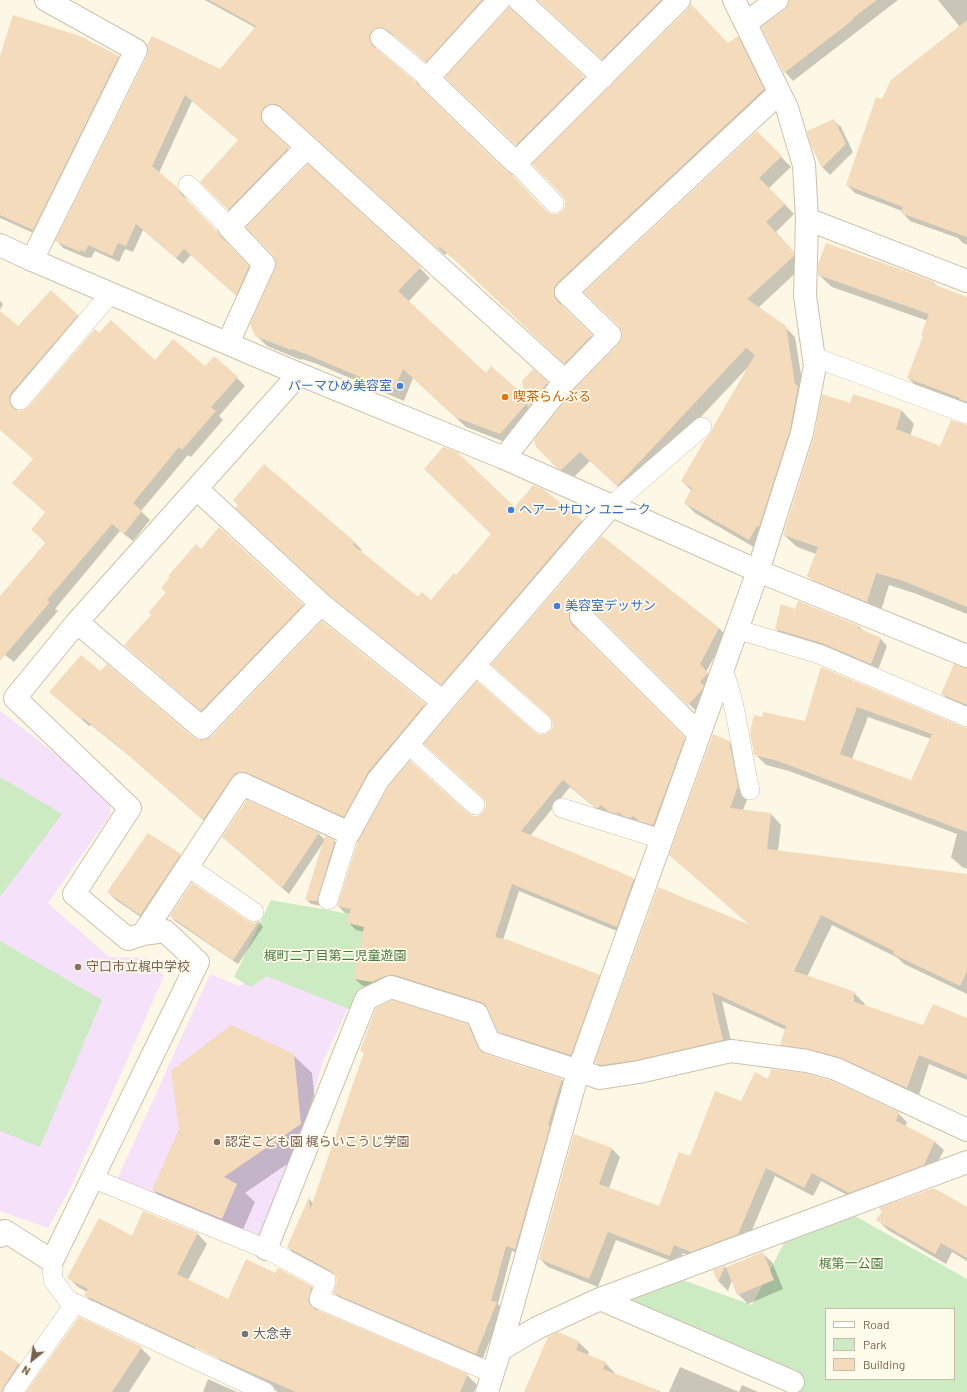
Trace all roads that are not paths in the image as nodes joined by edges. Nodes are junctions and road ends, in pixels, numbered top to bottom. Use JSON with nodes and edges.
{"nodes":[{"id":1,"x":46,"y":0,"type":"edge"},
{"id":2,"x":499,"y":0,"type":"edge"},
{"id":3,"x":519,"y":0,"type":"edge"},
{"id":4,"x":679,"y":0,"type":"edge"},
{"id":5,"x":734,"y":0,"type":"edge"},
{"id":6,"x":777,"y":0,"type":"edge"},
{"id":7,"x":746,"y":23,"type":"junction"},
{"id":8,"x":380,"y":38,"type":"dead end"},
{"id":9,"x":603,"y":77,"type":"junction"},
{"id":10,"x":428,"y":78,"type":"junction"},
{"id":11,"x":779,"y":93,"type":"junction"},
{"id":12,"x":273,"y":116,"type":"dead end"},
{"id":13,"x":307,"y":146,"type":"junction"},
{"id":14,"x":516,"y":163,"type":"junction"},
{"id":15,"x":188,"y":185,"type":"dead end"},
{"id":16,"x":554,"y":203,"type":"dead end"},
{"id":17,"x":807,"y":219,"type":"junction"},
{"id":18,"x":229,"y":227,"type":"junction"},
{"id":19,"x":0,"y":245,"type":"edge"},
{"id":20,"x":32,"y":260,"type":"junction"},
{"id":21,"x":967,"y":281,"type":"edge"},
{"id":22,"x":111,"y":293,"type":"junction"},
{"id":23,"x":228,"y":343,"type":"junction"},
{"id":24,"x":814,"y":357,"type":"junction"},
{"id":25,"x":299,"y":374,"type":"junction"},
{"id":26,"x":565,"y":381,"type":"junction"},
{"id":27,"x":20,"y":400,"type":"dead end"},
{"id":28,"x":967,"y":414,"type":"edge"},
{"id":29,"x":702,"y":427,"type":"dead end"},
{"id":30,"x":504,"y":458,"type":"junction"},
{"id":31,"x":197,"y":489,"type":"junction"},
{"id":32,"x":611,"y":506,"type":"junction"},
{"id":33,"x":758,"y":571,"type":"junction"},
{"id":34,"x":321,"y":604,"type":"junction"},
{"id":35,"x":581,"y":616,"type":"dead end"},
{"id":36,"x":77,"y":622,"type":"junction"},
{"id":37,"x":736,"y":629,"type":"junction"},
{"id":38,"x":967,"y":656,"type":"edge"},
{"id":39,"x":475,"y":665,"type":"junction"},
{"id":40,"x":722,"y":668,"type":"junction"},
{"id":41,"x":443,"y":702,"type":"junction"},
{"id":42,"x":967,"y":717,"type":"edge"},
{"id":43,"x":542,"y":724,"type":"dead end"},
{"id":44,"x":698,"y":734,"type":"junction"},
{"id":45,"x":408,"y":744,"type":"junction"},
{"id":46,"x":750,"y":790,"type":"dead end"},
{"id":47,"x":475,"y":805,"type":"dead end"},
{"id":48,"x":562,"y":808,"type":"dead end"},
{"id":49,"x":349,"y":833,"type":"junction"},
{"id":50,"x":661,"y":839,"type":"junction"},
{"id":51,"x":188,"y":867,"type":"junction"},
{"id":52,"x":328,"y":900,"type":"dead end"},
{"id":53,"x":254,"y":912,"type":"dead end"},
{"id":54,"x":144,"y":934,"type":"junction"},
{"id":55,"x":578,"y":1072,"type":"junction"},
{"id":56,"x":967,"y":1130,"type":"edge"},
{"id":57,"x":967,"y":1162,"type":"edge"},
{"id":58,"x":92,"y":1178,"type":"junction"},
{"id":59,"x":0,"y":1236,"type":"edge"},
{"id":60,"x":266,"y":1249,"type":"junction"},
{"id":61,"x":52,"y":1261,"type":"junction"},
{"id":62,"x":600,"y":1299,"type":"junction"},
{"id":63,"x":75,"y":1302,"type":"junction"},
{"id":64,"x":500,"y":1350,"type":"junction"},
{"id":65,"x":489,"y":1382,"type":"edge"},
{"id":66,"x":793,"y":1382,"type":"dead end"},
{"id":67,"x":13,"y":1392,"type":"edge"},
{"id":68,"x":265,"y":1392,"type":"edge"}],
"edges":[{"from":1,"to":20,"type":"street"},
{"from":2,"to":10,"type":"street"},
{"from":3,"to":9,"type":"street"},
{"from":4,"to":9,"type":"street"},
{"from":5,"to":7,"type":"street"},
{"from":6,"to":7,"type":"street"},
{"from":7,"to":11,"type":"street"},
{"from":8,"to":10,"type":"lane"},
{"from":9,"to":14,"type":"street"},
{"from":10,"to":14,"type":"street"},
{"from":11,"to":17,"type":"street"},
{"from":11,"to":26,"type":"street"},
{"from":12,"to":13,"type":"street"},
{"from":13,"to":18,"type":"street"},
{"from":13,"to":26,"type":"street"},
{"from":14,"to":16,"type":"lane"},
{"from":15,"to":18,"type":"lane"},
{"from":17,"to":21,"type":"street"},
{"from":17,"to":24,"type":"street"},
{"from":18,"to":23,"type":"street"},
{"from":19,"to":20,"type":"street"},
{"from":20,"to":22,"type":"street"},
{"from":22,"to":23,"type":"street"},
{"from":22,"to":27,"type":"lane"},
{"from":23,"to":25,"type":"street"},
{"from":24,"to":28,"type":"lane"},
{"from":24,"to":33,"type":"street"},
{"from":25,"to":30,"type":"street"},
{"from":25,"to":31,"type":"street"},
{"from":26,"to":30,"type":"street"},
{"from":29,"to":32,"type":"lane"},
{"from":30,"to":32,"type":"street"},
{"from":31,"to":34,"type":"street"},
{"from":31,"to":36,"type":"street"},
{"from":32,"to":33,"type":"street"},
{"from":32,"to":39,"type":"street"},
{"from":33,"to":37,"type":"street"},
{"from":33,"to":38,"type":"street"},
{"from":34,"to":36,"type":"street"},
{"from":34,"to":41,"type":"street"},
{"from":35,"to":44,"type":"street"},
{"from":36,"to":54,"type":"street"},
{"from":37,"to":40,"type":"street"},
{"from":37,"to":42,"type":"lane"},
{"from":39,"to":41,"type":"street"},
{"from":39,"to":43,"type":"lane"},
{"from":40,"to":44,"type":"street"},
{"from":40,"to":46,"type":"lane"},
{"from":41,"to":45,"type":"street"},
{"from":44,"to":50,"type":"street"},
{"from":45,"to":47,"type":"lane"},
{"from":45,"to":49,"type":"street"},
{"from":48,"to":50,"type":"lane"},
{"from":49,"to":51,"type":"street"},
{"from":49,"to":52,"type":"lane"},
{"from":50,"to":55,"type":"street"},
{"from":51,"to":53,"type":"lane"},
{"from":51,"to":54,"type":"street"},
{"from":54,"to":58,"type":"street"},
{"from":55,"to":56,"type":"street"},
{"from":55,"to":60,"type":"street"},
{"from":55,"to":64,"type":"street"},
{"from":57,"to":62,"type":"street"},
{"from":58,"to":60,"type":"lane"},
{"from":58,"to":61,"type":"street"},
{"from":59,"to":61,"type":"street"},
{"from":60,"to":65,"type":"lane"},
{"from":61,"to":63,"type":"lane"},
{"from":62,"to":64,"type":"street"},
{"from":62,"to":66,"type":"street"},
{"from":63,"to":67,"type":"lane"},
{"from":63,"to":68,"type":"lane"},
{"from":64,"to":65,"type":"street"}]}
